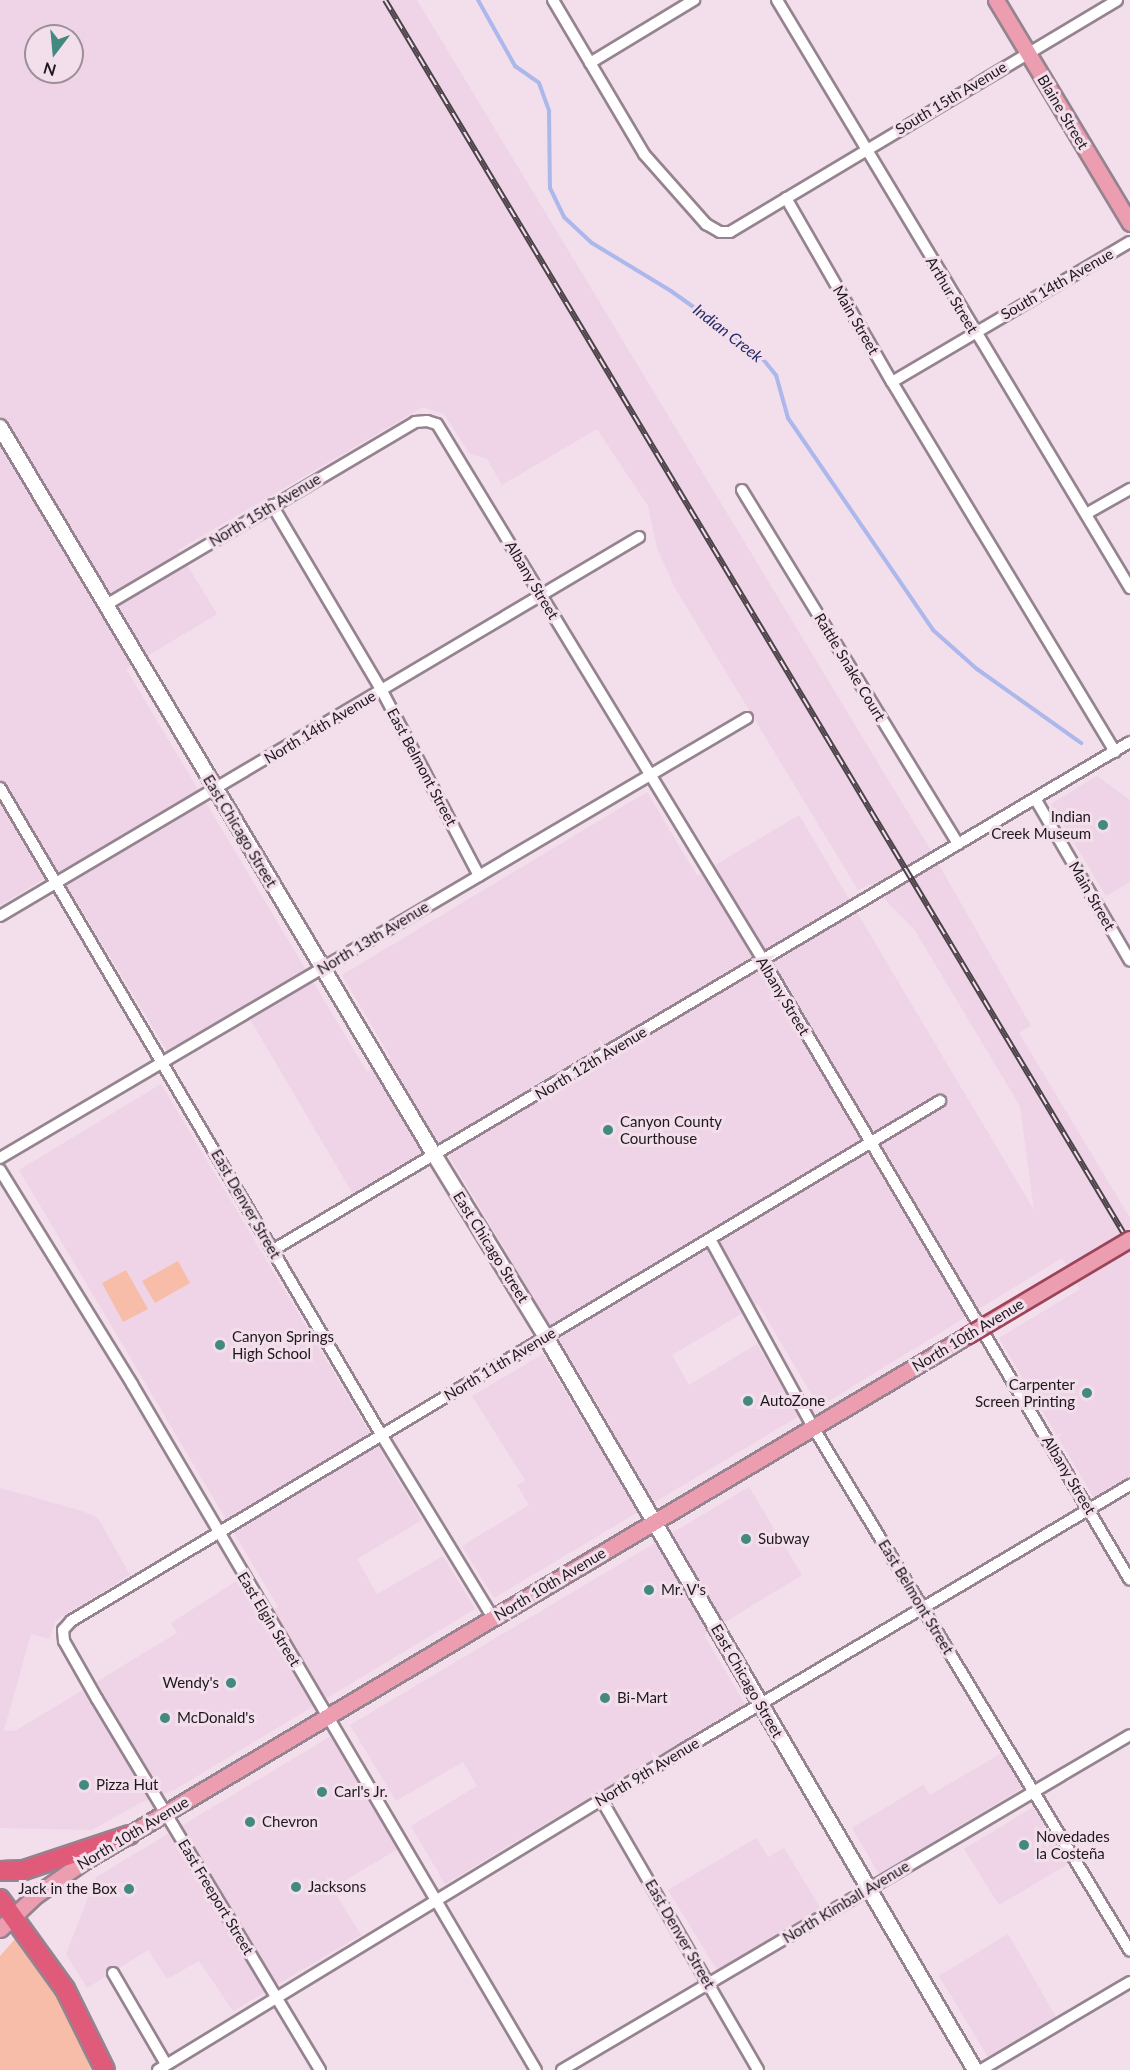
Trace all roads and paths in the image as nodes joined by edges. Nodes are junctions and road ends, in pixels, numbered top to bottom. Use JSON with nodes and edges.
{"nodes":[{"id":1,"x":553,"y":0,"type":"edge"},
{"id":2,"x":694,"y":0,"type":"edge"},
{"id":3,"x":777,"y":0,"type":"edge"},
{"id":4,"x":996,"y":0,"type":"edge"},
{"id":5,"x":1117,"y":0,"type":"edge"},
{"id":6,"x":1027,"y":52,"type":"junction"},
{"id":7,"x":590,"y":63,"type":"junction"},
{"id":8,"x":866,"y":149,"type":"junction"},
{"id":9,"x":786,"y":198,"type":"junction"},
{"id":10,"x":1130,"y":223,"type":"edge"},
{"id":11,"x":1130,"y":242,"type":"edge"},
{"id":12,"x":975,"y":332,"type":"junction"},
{"id":13,"x":892,"y":382,"type":"junction"},
{"id":14,"x":427,"y":420,"type":"joint"},
{"id":15,"x":0,"y":427,"type":"edge"},
{"id":16,"x":1130,"y":489,"type":"edge"},
{"id":17,"x":742,"y":490,"type":"dead end"},
{"id":18,"x":272,"y":505,"type":"junction"},
{"id":19,"x":1086,"y":514,"type":"junction"},
{"id":20,"x":639,"y":537,"type":"dead end"},
{"id":21,"x":1130,"y":588,"type":"edge"},
{"id":22,"x":541,"y":594,"type":"junction"},
{"id":23,"x":106,"y":605,"type":"junction"},
{"id":24,"x":381,"y":689,"type":"junction"},
{"id":25,"x":747,"y":718,"type":"dead end"},
{"id":26,"x":1130,"y":742,"type":"edge"},
{"id":27,"x":1115,"y":752,"type":"junction"},
{"id":28,"x":650,"y":775,"type":"junction"},
{"id":29,"x":0,"y":788,"type":"edge"},
{"id":30,"x":215,"y":790,"type":"junction"},
{"id":31,"x":1036,"y":800,"type":"junction"},
{"id":32,"x":958,"y":844,"type":"junction"},
{"id":33,"x":479,"y":876,"type":"junction"},
{"id":34,"x":57,"y":883,"type":"junction"},
{"id":35,"x":0,"y":916,"type":"edge"},
{"id":36,"x":763,"y":960,"type":"junction"},
{"id":37,"x":1130,"y":961,"type":"edge"},
{"id":38,"x":322,"y":968,"type":"junction"},
{"id":39,"x":163,"y":1062,"type":"junction"},
{"id":40,"x":940,"y":1101,"type":"dead end"},
{"id":41,"x":870,"y":1142,"type":"junction"},
{"id":42,"x":435,"y":1156,"type":"junction"},
{"id":43,"x":0,"y":1158,"type":"edge"},
{"id":44,"x":0,"y":1170,"type":"edge"},
{"id":45,"x":710,"y":1239,"type":"junction"},
{"id":46,"x":1130,"y":1239,"type":"edge"},
{"id":47,"x":273,"y":1250,"type":"junction"},
{"id":48,"x":546,"y":1336,"type":"junction"},
{"id":49,"x":813,"y":1427,"type":"junction"},
{"id":50,"x":382,"y":1436,"type":"junction"},
{"id":51,"x":1130,"y":1485,"type":"edge"},
{"id":52,"x":1089,"y":1509,"type":"junction"},
{"id":53,"x":655,"y":1522,"type":"junction"},
{"id":54,"x":218,"y":1533,"type":"junction"},
{"id":55,"x":1130,"y":1580,"type":"edge"},
{"id":56,"x":922,"y":1608,"type":"junction"},
{"id":57,"x":493,"y":1618,"type":"junction"},
{"id":58,"x":63,"y":1630,"type":"joint"},
{"id":59,"x":760,"y":1705,"type":"junction"},
{"id":60,"x":328,"y":1717,"type":"junction"},
{"id":61,"x":1130,"y":1735,"type":"edge"},
{"id":62,"x":1034,"y":1791,"type":"junction"},
{"id":63,"x":601,"y":1799,"type":"junction"},
{"id":64,"x":166,"y":1813,"type":"junction"},
{"id":65,"x":129,"y":1835,"type":"junction"},
{"id":66,"x":0,"y":1871,"type":"edge"},
{"id":67,"x":869,"y":1889,"type":"junction"},
{"id":68,"x":0,"y":1899,"type":"edge"},
{"id":69,"x":436,"y":1901,"type":"junction"},
{"id":70,"x":14,"y":1915,"type":"junction"},
{"id":71,"x":0,"y":1929,"type":"edge"},
{"id":72,"x":1130,"y":1951,"type":"edge"},
{"id":73,"x":113,"y":1973,"type":"dead end"},
{"id":74,"x":1130,"y":1982,"type":"edge"},
{"id":75,"x":709,"y":1984,"type":"junction"},
{"id":76,"x":277,"y":1998,"type":"junction"},
{"id":77,"x":162,"y":2067,"type":"edge"},
{"id":78,"x":105,"y":2070,"type":"edge"},
{"id":79,"x":320,"y":2070,"type":"edge"},
{"id":80,"x":536,"y":2070,"type":"edge"},
{"id":81,"x":562,"y":2070,"type":"edge"},
{"id":82,"x":758,"y":2070,"type":"edge"},
{"id":83,"x":975,"y":2070,"type":"edge"},
{"id":84,"x":981,"y":2070,"type":"edge"}],
"edges":[{"from":1,"to":7,"type":"street"},
{"from":2,"to":7,"type":"street"},
{"from":3,"to":8,"type":"street","name":"Arthur Street"},
{"from":4,"to":6,"type":"main road","name":"Blaine Street"},
{"from":5,"to":6,"type":"street","name":"South 15th Avenue"},
{"from":6,"to":8,"type":"street","name":"South 15th Avenue"},
{"from":6,"to":10,"type":"main road","name":"Blaine Street"},
{"from":7,"to":9,"type":"street"},
{"from":8,"to":9,"type":"street","name":"South 15th Avenue"},
{"from":8,"to":12,"type":"street","name":"Arthur Street"},
{"from":9,"to":13,"type":"street","name":"Main Street"},
{"from":11,"to":12,"type":"street","name":"South 14th Avenue"},
{"from":12,"to":13,"type":"street","name":"South 14th Avenue"},
{"from":12,"to":19,"type":"street","name":"Arthur Street"},
{"from":13,"to":27,"type":"street","name":"Main Street"},
{"from":14,"to":18,"type":"street","name":"North 15th Avenue"},
{"from":14,"to":22,"type":"street","name":"Albany Street"},
{"from":15,"to":23,"type":"street","name":"East Chicago Street"},
{"from":16,"to":19,"type":"street"},
{"from":17,"to":32,"type":"street","name":"Rattle Snake Court"},
{"from":18,"to":23,"type":"street","name":"North 15th Avenue"},
{"from":18,"to":24,"type":"street","name":"East Belmont Street"},
{"from":19,"to":21,"type":"street","name":"Arthur Street"},
{"from":20,"to":22,"type":"street","name":"North 14th Avenue"},
{"from":22,"to":24,"type":"street","name":"North 14th Avenue"},
{"from":22,"to":28,"type":"street","name":"Albany Street"},
{"from":23,"to":30,"type":"street","name":"East Chicago Street"},
{"from":24,"to":30,"type":"street","name":"North 14th Avenue"},
{"from":24,"to":33,"type":"street","name":"East Belmont Street"},
{"from":25,"to":28,"type":"street","name":"North 13th Avenue"},
{"from":26,"to":27,"type":"street","name":"North 12th Avenue"},
{"from":27,"to":31,"type":"street","name":"North 12th Avenue"},
{"from":28,"to":33,"type":"street","name":"North 13th Avenue"},
{"from":28,"to":36,"type":"street","name":"Albany Street"},
{"from":29,"to":34,"type":"street","name":"East Denver Street"},
{"from":30,"to":34,"type":"street","name":"North 14th Avenue"},
{"from":30,"to":38,"type":"street","name":"East Chicago Street"},
{"from":31,"to":32,"type":"street","name":"North 12th Avenue"},
{"from":31,"to":37,"type":"street","name":"Main Street"},
{"from":32,"to":36,"type":"street","name":"North 12th Avenue"},
{"from":33,"to":38,"type":"street","name":"North 13th Avenue"},
{"from":34,"to":35,"type":"street","name":"North 14th Avenue"},
{"from":34,"to":39,"type":"street","name":"East Denver Street"},
{"from":36,"to":41,"type":"street","name":"Albany Street"},
{"from":36,"to":42,"type":"street","name":"North 12th Avenue"},
{"from":38,"to":39,"type":"street","name":"North 13th Avenue"},
{"from":38,"to":42,"type":"street","name":"East Chicago Street"},
{"from":39,"to":43,"type":"street","name":"North 13th Avenue"},
{"from":39,"to":47,"type":"street","name":"East Denver Street"},
{"from":40,"to":41,"type":"street","name":"North 11th Avenue"},
{"from":41,"to":45,"type":"street","name":"North 11th Avenue"},
{"from":41,"to":52,"type":"street","name":"Albany Street"},
{"from":42,"to":47,"type":"street","name":"North 12th Avenue"},
{"from":42,"to":48,"type":"street","name":"East Chicago Street"},
{"from":44,"to":54,"type":"street","name":"East Elgin Street"},
{"from":45,"to":48,"type":"street","name":"North 11th Avenue"},
{"from":45,"to":49,"type":"street","name":"East Belmont Street"},
{"from":46,"to":49,"type":"main road","name":"North 10th Avenue","bridge":true},
{"from":47,"to":50,"type":"street","name":"East Denver Street"},
{"from":48,"to":50,"type":"street","name":"North 11th Avenue"},
{"from":48,"to":53,"type":"street","name":"East Chicago Street"},
{"from":49,"to":53,"type":"main road","name":"North 10th Avenue"},
{"from":49,"to":56,"type":"street","name":"East Belmont Street"},
{"from":50,"to":54,"type":"street","name":"North 11th Avenue"},
{"from":50,"to":57,"type":"street","name":"East Denver Street"},
{"from":51,"to":52,"type":"street","name":"North 9th Avenue"},
{"from":52,"to":55,"type":"street","name":"Albany Street"},
{"from":52,"to":56,"type":"street","name":"North 9th Avenue"},
{"from":53,"to":57,"type":"main road","name":"North 10th Avenue"},
{"from":53,"to":59,"type":"street","name":"East Chicago Street"},
{"from":54,"to":58,"type":"street","name":"North 11th Avenue"},
{"from":54,"to":60,"type":"street","name":"East Elgin Street"},
{"from":56,"to":59,"type":"street","name":"North 9th Avenue"},
{"from":56,"to":62,"type":"street","name":"East Belmont Street"},
{"from":57,"to":60,"type":"main road","name":"North 10th Avenue"},
{"from":58,"to":64,"type":"street","name":"East Freeport Street"},
{"from":59,"to":63,"type":"street","name":"North 9th Avenue"},
{"from":59,"to":67,"type":"street","name":"East Chicago Street"},
{"from":60,"to":64,"type":"main road","name":"North 10th Avenue"},
{"from":60,"to":69,"type":"street","name":"East Elgin Street"},
{"from":61,"to":62,"type":"street","name":"North Kimball Avenue"},
{"from":62,"to":67,"type":"street","name":"North Kimball Avenue"},
{"from":62,"to":72,"type":"street","name":"East Belmont Street"},
{"from":63,"to":69,"type":"street","name":"North 9th Avenue"},
{"from":63,"to":75,"type":"street","name":"East Denver Street"},
{"from":64,"to":65,"type":"main road","name":"North 10th Avenue"},
{"from":64,"to":76,"type":"street","name":"East Freeport Street"},
{"from":65,"to":66,"type":"highway"},
{"from":65,"to":70,"type":"main road","name":"North 10th Avenue"},
{"from":67,"to":75,"type":"street","name":"North Kimball Avenue"},
{"from":67,"to":83,"type":"street","name":"East Chicago Street"},
{"from":68,"to":70,"type":"highway"},
{"from":69,"to":76,"type":"street","name":"North 9th Avenue"},
{"from":69,"to":80,"type":"street","name":"East Elgin Street"},
{"from":70,"to":71,"type":"main road","name":"North 10th Avenue"},
{"from":70,"to":78,"type":"highway"},
{"from":73,"to":77,"type":"street"},
{"from":74,"to":84,"type":"street"},
{"from":75,"to":81,"type":"street","name":"North Kimball Avenue"},
{"from":75,"to":82,"type":"street","name":"East Denver Street"},
{"from":76,"to":77,"type":"street","name":"North 9th Avenue"},
{"from":76,"to":79,"type":"street","name":"East Freeport Street"}]}
